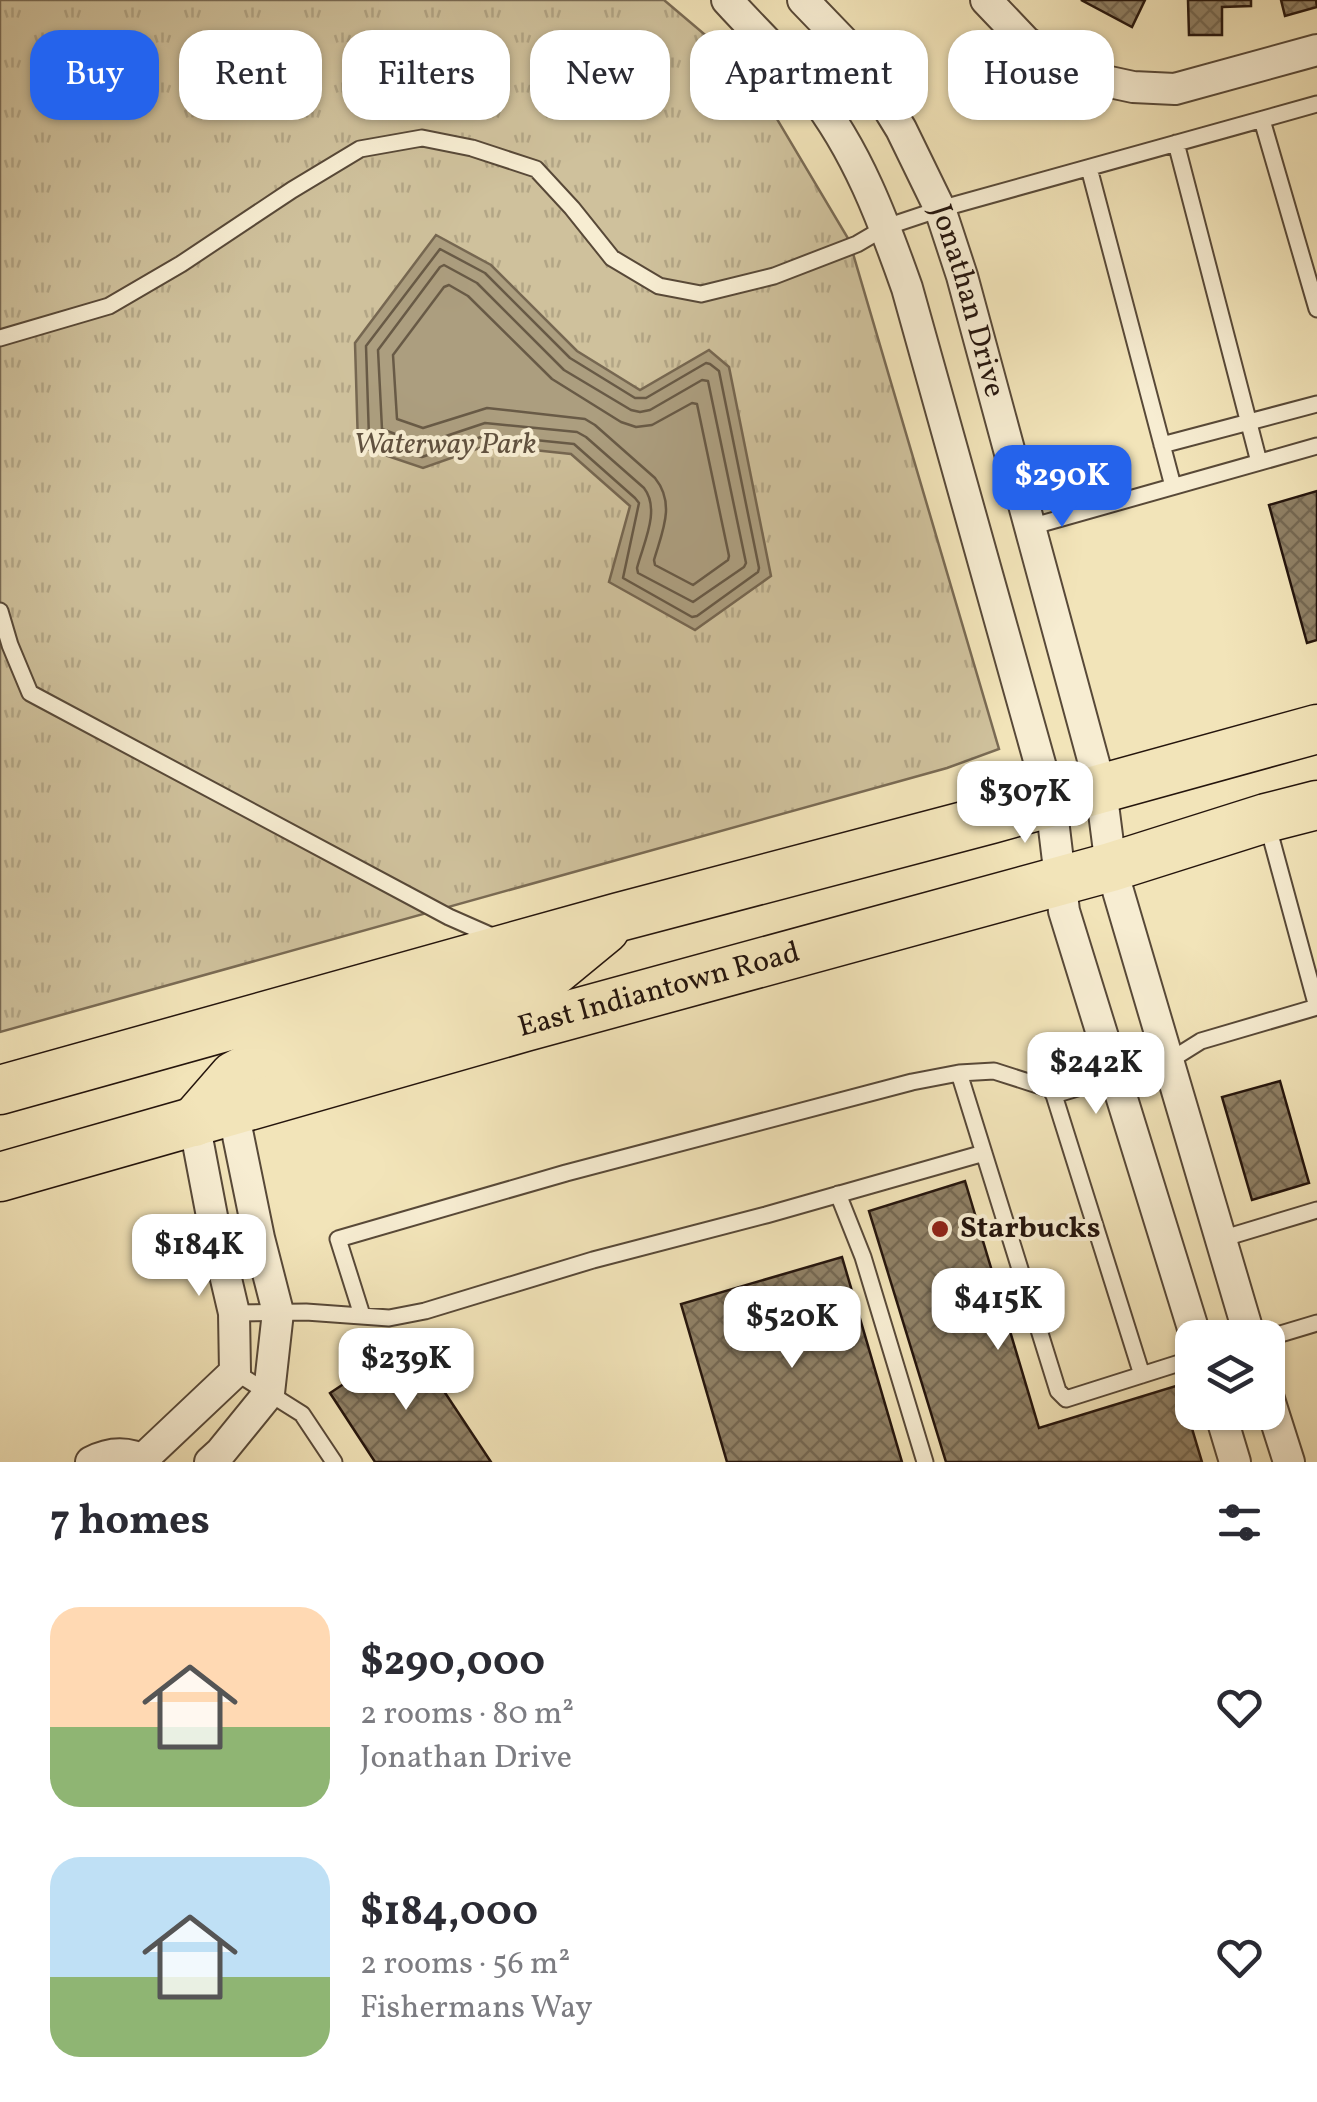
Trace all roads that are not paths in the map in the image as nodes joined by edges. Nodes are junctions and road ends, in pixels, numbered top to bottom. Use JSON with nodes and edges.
{"nodes":[{"id":1,"x":727,"y":0,"type":"edge"},
{"id":2,"x":803,"y":0,"type":"edge"},
{"id":3,"x":986,"y":0,"type":"edge"},
{"id":4,"x":1317,"y":50,"type":"edge"},
{"id":5,"x":1317,"y":104,"type":"edge"},
{"id":6,"x":1262,"y":120,"type":"junction"},
{"id":7,"x":1176,"y":143,"type":"junction"},
{"id":8,"x":1089,"y":168,"type":"junction"},
{"id":9,"x":940,"y":209,"type":"junction"},
{"id":10,"x":886,"y":227,"type":"junction"},
{"id":11,"x":1317,"y":309,"type":"edge"},
{"id":12,"x":0,"y":338,"type":"edge"},
{"id":13,"x":1317,"y":404,"type":"edge"},
{"id":14,"x":1248,"y":424,"type":"junction"},
{"id":15,"x":1162,"y":445,"type":"junction"},
{"id":16,"x":1317,"y":446,"type":"edge"},
{"id":17,"x":1258,"y":462,"type":"junction"},
{"id":18,"x":1174,"y":486,"type":"junction"},
{"id":19,"x":1030,"y":527,"type":"junction"},
{"id":20,"x":0,"y":610,"type":"edge"},
{"id":21,"x":1317,"y":729,"type":"edge"},
{"id":22,"x":1102,"y":789,"type":"junction"},
{"id":23,"x":1051,"y":803,"type":"junction"},
{"id":24,"x":1317,"y":804,"type":"edge"},
{"id":25,"x":1266,"y":818,"type":"junction"},
{"id":26,"x":1112,"y":867,"type":"junction"},
{"id":27,"x":1060,"y":881,"type":"junction"},
{"id":28,"x":619,"y":917,"type":"junction"},
{"id":29,"x":1317,"y":934,"type":"edge"},
{"id":30,"x":1298,"y":939,"type":"junction"},
{"id":31,"x":516,"y":946,"type":"junction"},
{"id":32,"x":1317,"y":1007,"type":"edge"},
{"id":33,"x":1169,"y":1061,"type":"junction"},
{"id":34,"x":959,"y":1073,"type":"junction"},
{"id":35,"x":1116,"y":1078,"type":"junction"},
{"id":36,"x":0,"y":1090,"type":"edge"},
{"id":37,"x":1054,"y":1095,"type":"junction"},
{"id":38,"x":213,"y":1117,"type":"junction"},
{"id":39,"x":984,"y":1153,"type":"junction"},
{"id":40,"x":0,"y":1177,"type":"edge"},
{"id":41,"x":838,"y":1194,"type":"junction"},
{"id":42,"x":1317,"y":1210,"type":"edge"},
{"id":43,"x":1221,"y":1238,"type":"junction"},
{"id":44,"x":278,"y":1312,"type":"junction"},
{"id":45,"x":234,"y":1313,"type":"junction"},
{"id":46,"x":362,"y":1315,"type":"junction"},
{"id":47,"x":1190,"y":1320,"type":"edge"},
{"id":48,"x":1245,"y":1320,"type":"edge"},
{"id":49,"x":1317,"y":1323,"type":"edge"},
{"id":50,"x":1285,"y":1333,"type":"edge"},
{"id":51,"x":1175,"y":1365,"type":"edge"},
{"id":52,"x":234,"y":1372,"type":"junction"},
{"id":53,"x":1142,"y":1375,"type":"junction"},
{"id":54,"x":269,"y":1393,"type":"junction"},
{"id":55,"x":1225,"y":1430,"type":"edge"},
{"id":56,"x":1278,"y":1430,"type":"edge"},
{"id":57,"x":145,"y":1460,"type":"edge"},
{"id":58,"x":92,"y":1462,"type":"edge"},
{"id":59,"x":210,"y":1462,"type":"edge"},
{"id":60,"x":334,"y":1462,"type":"edge"},
{"id":61,"x":925,"y":1462,"type":"edge"},
{"id":62,"x":1235,"y":1462,"type":"edge"},
{"id":63,"x":1288,"y":1462,"type":"edge"}],
"edges":[{"from":1,"to":10,"type":"street","name":"Jonathan Drive"},
{"from":2,"to":9,"type":"street","name":"Jonathan Drive"},
{"from":3,"to":4,"type":"street"},
{"from":5,"to":6,"type":"lane"},
{"from":6,"to":7,"type":"lane"},
{"from":6,"to":11,"type":"lane"},
{"from":7,"to":8,"type":"lane"},
{"from":7,"to":14,"type":"lane"},
{"from":8,"to":9,"type":"lane"},
{"from":8,"to":15,"type":"lane"},
{"from":9,"to":10,"type":"lane"},
{"from":9,"to":19,"type":"street","name":"Jonathan Drive"},
{"from":10,"to":12,"type":"lane"},
{"from":10,"to":23,"type":"street","name":"Jonathan Drive"},
{"from":13,"to":14,"type":"lane"},
{"from":14,"to":15,"type":"lane"},
{"from":14,"to":17,"type":"lane"},
{"from":15,"to":18,"type":"lane"},
{"from":16,"to":17,"type":"lane"},
{"from":17,"to":18,"type":"lane"},
{"from":18,"to":19,"type":"lane"},
{"from":19,"to":22,"type":"street","name":"Jonathan Drive"},
{"from":20,"to":31,"type":"lane"},
{"from":21,"to":22,"type":"main road"},
{"from":22,"to":23,"type":"main road"},
{"from":22,"to":26,"type":"street","name":"Jonathan Drive"},
{"from":23,"to":27,"type":"street","name":"Jonathan Drive"},
{"from":23,"to":28,"type":"main road"},
{"from":24,"to":25,"type":"main road","name":"East Indiantown Road"},
{"from":25,"to":26,"type":"main road","name":"East Indiantown Road"},
{"from":25,"to":30,"type":"lane"},
{"from":26,"to":27,"type":"main road","name":"East Indiantown Road"},
{"from":26,"to":33,"type":"street","name":"Jonathan Drive"},
{"from":27,"to":35,"type":"street","name":"Jonathan Drive"},
{"from":27,"to":38,"type":"main road","name":"East Indiantown Road"},
{"from":28,"to":31,"type":"main road"},
{"from":28,"to":38,"type":"main road"},
{"from":29,"to":30,"type":"lane"},
{"from":30,"to":32,"type":"lane"},
{"from":31,"to":36,"type":"main road"},
{"from":32,"to":33,"type":"lane"},
{"from":33,"to":35,"type":"lane"},
{"from":33,"to":43,"type":"street","name":"Jonathan Drive"},
{"from":34,"to":37,"type":"lane"},
{"from":34,"to":39,"type":"lane"},
{"from":34,"to":46,"type":"lane"},
{"from":35,"to":37,"type":"lane"},
{"from":35,"to":47,"type":"street","name":"Jonathan Drive"},
{"from":37,"to":53,"type":"lane"},
{"from":38,"to":40,"type":"main road","name":"East Indiantown Road"},
{"from":38,"to":44,"type":"street"},
{"from":38,"to":45,"type":"street"},
{"from":39,"to":41,"type":"lane"},
{"from":39,"to":53,"type":"lane"},
{"from":41,"to":46,"type":"lane"},
{"from":41,"to":61,"type":"lane"},
{"from":42,"to":43,"type":"lane"},
{"from":43,"to":48,"type":"street","name":"Jonathan Drive"},
{"from":44,"to":45,"type":"lane"},
{"from":44,"to":46,"type":"lane"},
{"from":44,"to":54,"type":"street"},
{"from":45,"to":52,"type":"street"},
{"from":49,"to":50,"type":"lane"},
{"from":51,"to":53,"type":"lane"},
{"from":52,"to":54,"type":"lane"},
{"from":52,"to":57,"type":"street"},
{"from":54,"to":59,"type":"street"},
{"from":54,"to":60,"type":"lane"},
{"from":55,"to":62,"type":"street"},
{"from":56,"to":63,"type":"street"},
{"from":57,"to":58,"type":"street"}]}
